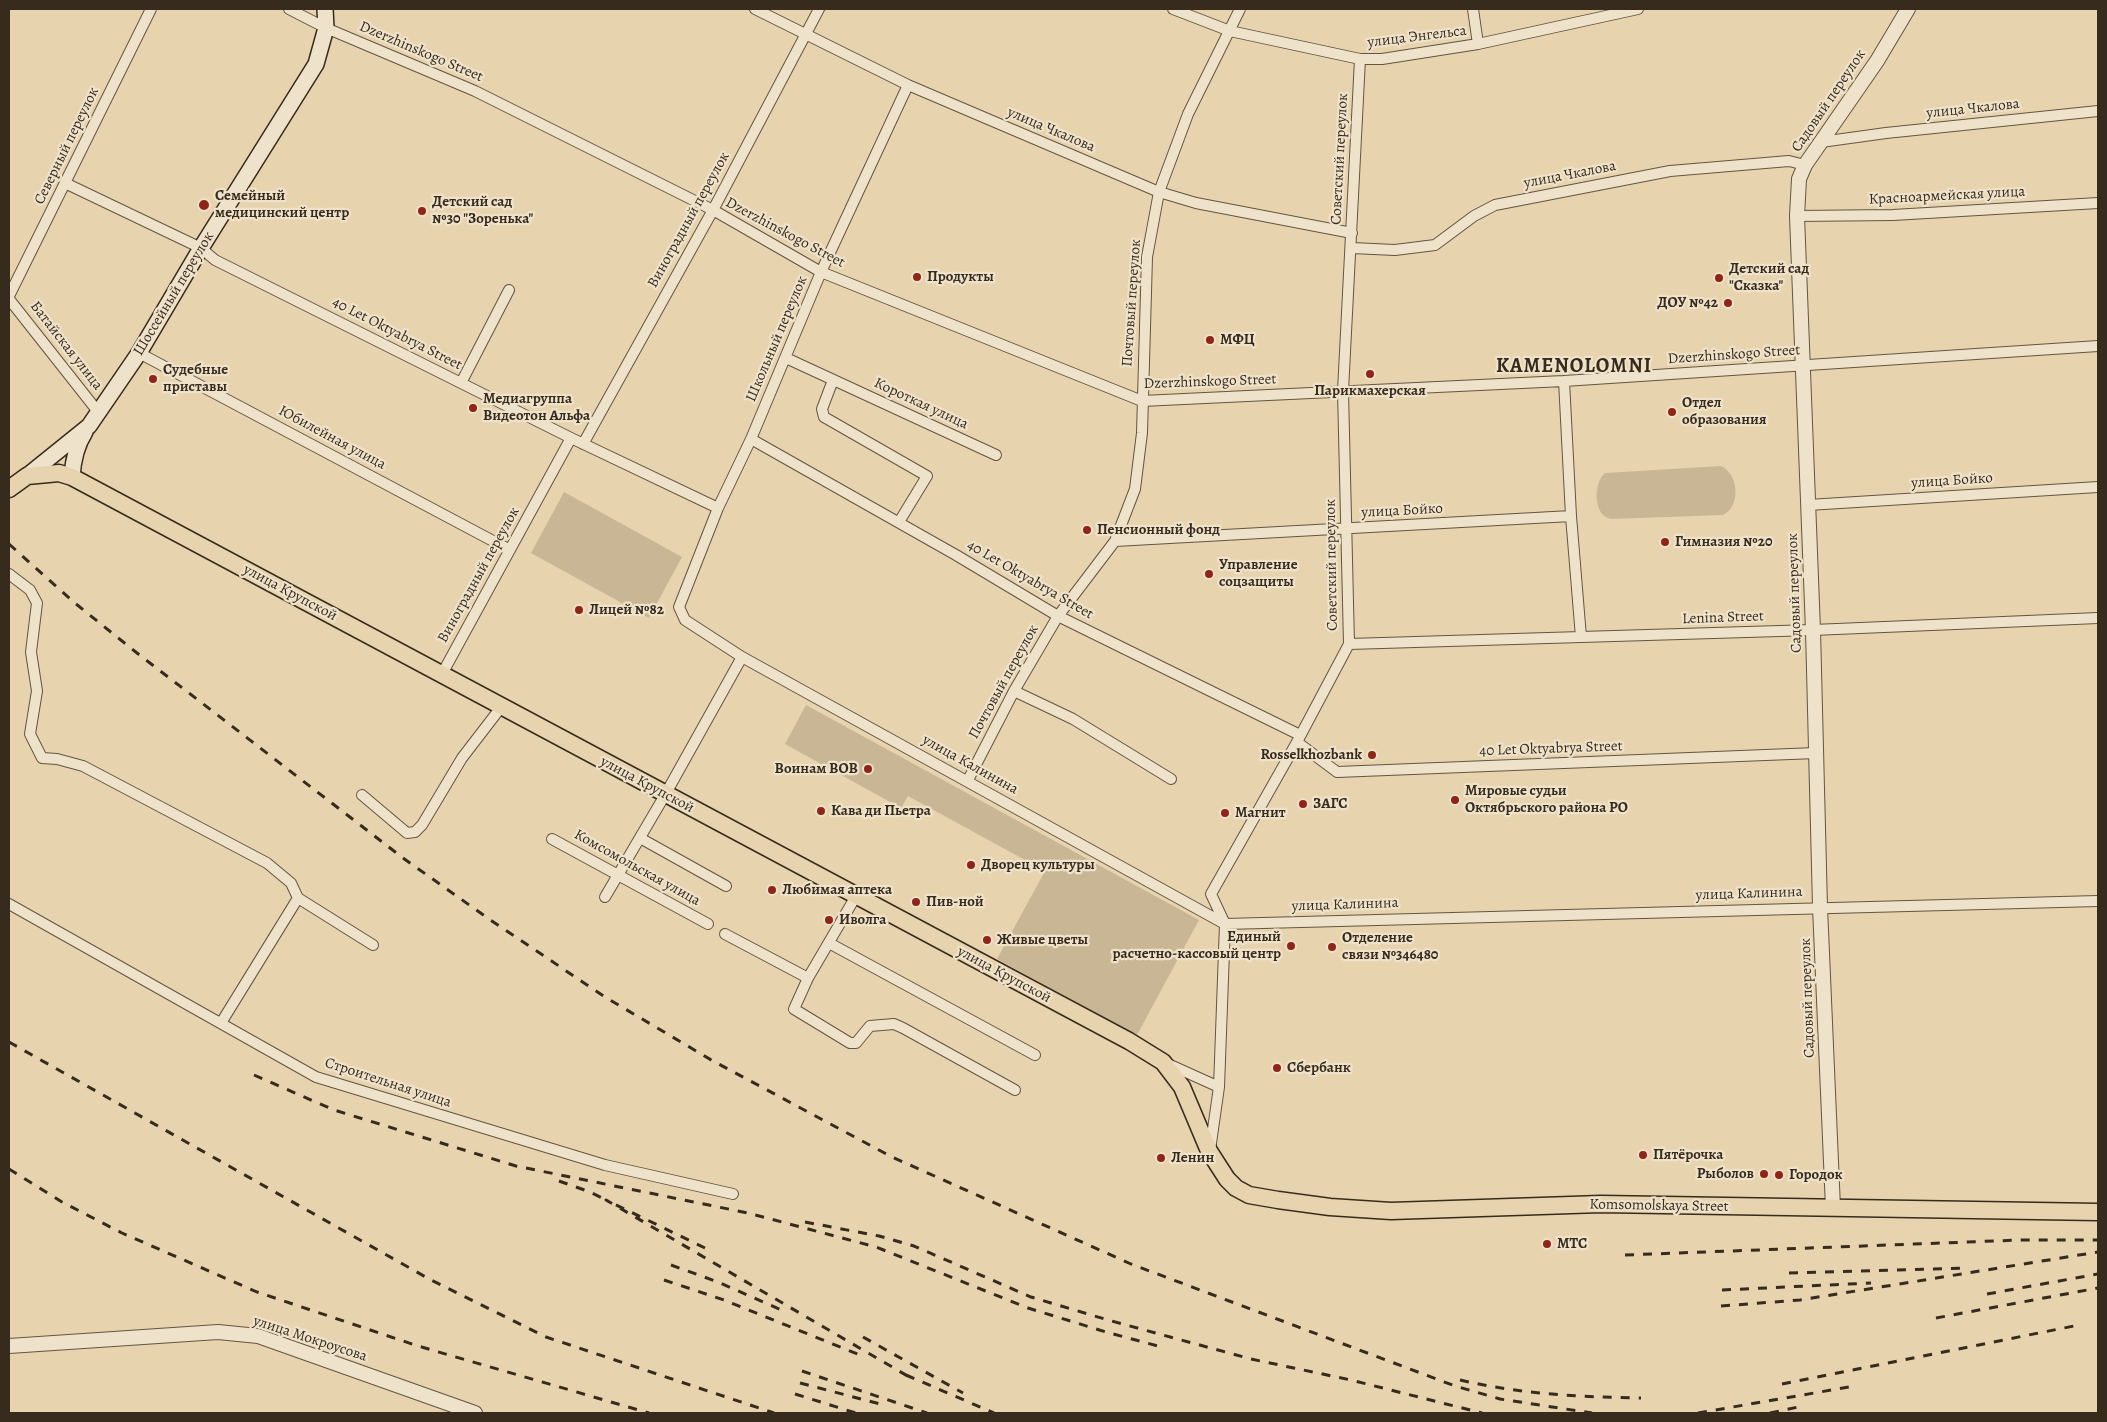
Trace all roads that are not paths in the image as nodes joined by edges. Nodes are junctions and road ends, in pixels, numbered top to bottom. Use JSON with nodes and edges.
{"nodes":[{"id":1,"x":151,"y":9,"type":"edge"},
{"id":2,"x":289,"y":9,"type":"edge"},
{"id":3,"x":325,"y":9,"type":"edge"},
{"id":4,"x":755,"y":9,"type":"edge"},
{"id":5,"x":819,"y":9,"type":"edge"},
{"id":6,"x":1173,"y":9,"type":"edge"},
{"id":7,"x":1240,"y":9,"type":"edge"},
{"id":8,"x":1473,"y":9,"type":"edge"},
{"id":9,"x":1638,"y":9,"type":"edge"},
{"id":10,"x":1908,"y":9,"type":"edge"},
{"id":11,"x":1607,"y":12,"type":"edge"},
{"id":12,"x":326,"y":28,"type":"junction"},
{"id":13,"x":1230,"y":31,"type":"junction"},
{"id":14,"x":807,"y":34,"type":"junction"},
{"id":15,"x":1478,"y":44,"type":"junction"},
{"id":16,"x":1360,"y":59,"type":"junction"},
{"id":17,"x":908,"y":85,"type":"junction"},
{"id":18,"x":2098,"y":111,"type":"edge"},
{"id":19,"x":1821,"y":142,"type":"junction"},
{"id":20,"x":1804,"y":165,"type":"junction"},
{"id":21,"x":65,"y":183,"type":"junction"},
{"id":22,"x":1159,"y":192,"type":"junction"},
{"id":23,"x":2098,"y":203,"type":"edge"},
{"id":24,"x":713,"y":210,"type":"junction"},
{"id":25,"x":1797,"y":216,"type":"junction"},
{"id":26,"x":1352,"y":232,"type":"junction"},
{"id":27,"x":202,"y":248,"type":"junction"},
{"id":28,"x":1352,"y":248,"type":"junction"},
{"id":29,"x":821,"y":272,"type":"junction"},
{"id":30,"x":509,"y":290,"type":"dead end"},
{"id":31,"x":9,"y":297,"type":"edge"},
{"id":32,"x":2098,"y":346,"type":"edge"},
{"id":33,"x":139,"y":352,"type":"junction"},
{"id":34,"x":786,"y":358,"type":"junction"},
{"id":35,"x":1802,"y":366,"type":"junction"},
{"id":36,"x":834,"y":380,"type":"junction"},
{"id":37,"x":1564,"y":382,"type":"junction"},
{"id":38,"x":461,"y":383,"type":"junction"},
{"id":39,"x":1343,"y":391,"type":"junction"},
{"id":40,"x":1142,"y":401,"type":"junction"},
{"id":41,"x":99,"y":413,"type":"junction"},
{"id":42,"x":88,"y":426,"type":"junction"},
{"id":43,"x":571,"y":438,"type":"junction"},
{"id":44,"x":751,"y":439,"type":"junction"},
{"id":45,"x":583,"y":444,"type":"junction"},
{"id":46,"x":996,"y":455,"type":"dead end"},
{"id":47,"x":27,"y":476,"type":"junction"},
{"id":48,"x":72,"y":477,"type":"junction"},
{"id":49,"x":2098,"y":487,"type":"edge"},
{"id":50,"x":9,"y":489,"type":"edge"},
{"id":51,"x":1808,"y":505,"type":"junction"},
{"id":52,"x":718,"y":508,"type":"junction"},
{"id":53,"x":1571,"y":516,"type":"junction"},
{"id":54,"x":898,"y":522,"type":"junction"},
{"id":55,"x":1346,"y":529,"type":"junction"},
{"id":56,"x":1115,"y":541,"type":"junction"},
{"id":57,"x":510,"y":550,"type":"junction"},
{"id":58,"x":9,"y":574,"type":"edge"},
{"id":59,"x":679,"y":607,"type":"joint"},
{"id":60,"x":1058,"y":616,"type":"junction"},
{"id":61,"x":2098,"y":618,"type":"edge"},
{"id":62,"x":1813,"y":630,"type":"junction"},
{"id":63,"x":1581,"y":637,"type":"junction"},
{"id":64,"x":1349,"y":644,"type":"junction"},
{"id":65,"x":742,"y":657,"type":"junction"},
{"id":66,"x":442,"y":674,"type":"junction"},
{"id":67,"x":1014,"y":691,"type":"junction"},
{"id":68,"x":502,"y":706,"type":"junction"},
{"id":69,"x":1298,"y":739,"type":"junction"},
{"id":70,"x":1816,"y":753,"type":"junction"},
{"id":71,"x":1171,"y":779,"type":"dead end"},
{"id":72,"x":968,"y":780,"type":"junction"},
{"id":73,"x":362,"y":795,"type":"dead end"},
{"id":74,"x":665,"y":795,"type":"junction"},
{"id":75,"x":640,"y":838,"type":"junction"},
{"id":76,"x":552,"y":839,"type":"dead end"},
{"id":77,"x":618,"y":874,"type":"junction"},
{"id":78,"x":726,"y":886,"type":"dead end"},
{"id":79,"x":856,"y":896,"type":"junction"},
{"id":80,"x":605,"y":897,"type":"dead end"},
{"id":81,"x":298,"y":898,"type":"junction"},
{"id":82,"x":2098,"y":901,"type":"edge"},
{"id":83,"x":9,"y":904,"type":"edge"},
{"id":84,"x":1820,"y":907,"type":"junction"},
{"id":85,"x":708,"y":924,"type":"dead end"},
{"id":86,"x":1225,"y":924,"type":"junction"},
{"id":87,"x":725,"y":934,"type":"dead end"},
{"id":88,"x":829,"y":943,"type":"junction"},
{"id":89,"x":373,"y":944,"type":"dead end"},
{"id":90,"x":808,"y":978,"type":"junction"},
{"id":91,"x":221,"y":1022,"type":"junction"},
{"id":92,"x":1035,"y":1055,"type":"dead end"},
{"id":93,"x":1163,"y":1062,"type":"junction"},
{"id":94,"x":1220,"y":1087,"type":"junction"},
{"id":95,"x":1015,"y":1090,"type":"dead end"},
{"id":96,"x":1209,"y":1151,"type":"junction"},
{"id":97,"x":1227,"y":1179,"type":"joint"},
{"id":98,"x":733,"y":1194,"type":"dead end"},
{"id":99,"x":1833,"y":1208,"type":"junction"},
{"id":100,"x":2098,"y":1212,"type":"edge"},
{"id":101,"x":9,"y":1346,"type":"edge"},
{"id":102,"x":474,"y":1413,"type":"edge"}],
"edges":[{"from":1,"to":21,"type":"street","name":"Северный переулок"},
{"from":2,"to":12,"type":"street","name":"Dzerzhinskogo Street"},
{"from":3,"to":12,"type":"main road","name":"Шоссейный переулок"},
{"from":4,"to":14,"type":"street","name":"улица Чкалова"},
{"from":5,"to":14,"type":"street","name":"Виноградный переулок"},
{"from":6,"to":13,"type":"street","name":"улица Энгельса"},
{"from":7,"to":13,"type":"street","name":"Почтовый переулок"},
{"from":8,"to":15,"type":"street"},
{"from":9,"to":11,"type":"street","name":"улица Энгельса"},
{"from":10,"to":19,"type":"street","name":"Садовый переулок"},
{"from":11,"to":15,"type":"street","name":"улица Энгельса"},
{"from":12,"to":24,"type":"street","name":"Dzerzhinskogo Street"},
{"from":12,"to":27,"type":"main road","name":"Шоссейный переулок"},
{"from":13,"to":16,"type":"street","name":"улица Энгельса"},
{"from":13,"to":22,"type":"street","name":"Почтовый переулок"},
{"from":14,"to":17,"type":"street","name":"улица Чкалова"},
{"from":14,"to":24,"type":"street","name":"Виноградный переулок"},
{"from":15,"to":16,"type":"street","name":"улица Энгельса"},
{"from":16,"to":26,"type":"street","name":"Советский переулок"},
{"from":17,"to":22,"type":"street","name":"улица Чкалова"},
{"from":17,"to":29,"type":"street","name":"Школьный переулок"},
{"from":18,"to":19,"type":"street","name":"улица Чкалова"},
{"from":19,"to":20,"type":"street","name":"Садовый переулок"},
{"from":20,"to":25,"type":"street","name":"Садовый переулок"},
{"from":20,"to":28,"type":"street","name":"улица Чкалова"},
{"from":21,"to":27,"type":"street","name":"40 Let Oktyabrya Street"},
{"from":21,"to":31,"type":"street","name":"Северный переулок"},
{"from":22,"to":26,"type":"street","name":"улица Чкалова"},
{"from":22,"to":40,"type":"street","name":"Почтовый переулок"},
{"from":23,"to":25,"type":"street","name":"Красноармейская улица"},
{"from":24,"to":29,"type":"street","name":"Dzerzhinskogo Street"},
{"from":24,"to":45,"type":"street","name":"Виноградный переулок"},
{"from":25,"to":35,"type":"street","name":"Садовый переулок"},
{"from":26,"to":28,"type":"street","name":"Советский переулок"},
{"from":27,"to":33,"type":"main road","name":"Шоссейный переулок"},
{"from":27,"to":38,"type":"street","name":"40 Let Oktyabrya Street"},
{"from":28,"to":39,"type":"street","name":"Советский переулок"},
{"from":29,"to":34,"type":"street","name":"Школьный переулок"},
{"from":29,"to":40,"type":"street","name":"Dzerzhinskogo Street"},
{"from":30,"to":38,"type":"street"},
{"from":31,"to":41,"type":"street","name":"Батайская улица"},
{"from":32,"to":35,"type":"street","name":"Dzerzhinskogo Street"},
{"from":33,"to":41,"type":"main road","name":"Шоссейный переулок"},
{"from":33,"to":57,"type":"street","name":"Юбилейная улица"},
{"from":34,"to":36,"type":"street","name":"Короткая улица"},
{"from":34,"to":44,"type":"street","name":"Школьный переулок"},
{"from":35,"to":37,"type":"street","name":"Dzerzhinskogo Street"},
{"from":35,"to":51,"type":"street","name":"Садовый переулок"},
{"from":36,"to":46,"type":"street","name":"Короткая улица"},
{"from":36,"to":54,"type":"street"},
{"from":37,"to":39,"type":"street","name":"Dzerzhinskogo Street"},
{"from":37,"to":53,"type":"street"},
{"from":38,"to":43,"type":"street","name":"40 Let Oktyabrya Street"},
{"from":39,"to":40,"type":"street","name":"Dzerzhinskogo Street"},
{"from":39,"to":55,"type":"street","name":"Советский переулок"},
{"from":40,"to":56,"type":"street","name":"Почтовый переулок"},
{"from":41,"to":42,"type":"main road","name":"Шоссейный переулок"},
{"from":42,"to":47,"type":"main road","name":"Шоссейный переулок"},
{"from":42,"to":48,"type":"main road"},
{"from":43,"to":45,"type":"street","name":"40 Let Oktyabrya Street"},
{"from":43,"to":57,"type":"street","name":"Виноградный переулок"},
{"from":44,"to":52,"type":"street","name":"Школьный переулок"},
{"from":44,"to":54,"type":"street","name":"40 Let Oktyabrya Street"},
{"from":45,"to":52,"type":"street","name":"40 Let Oktyabrya Street"},
{"from":47,"to":48,"type":"main road","name":"улица Крупской"},
{"from":47,"to":50,"type":"main road"},
{"from":48,"to":66,"type":"main road","name":"улица Крупской"},
{"from":49,"to":51,"type":"street","name":"улица Бойко"},
{"from":51,"to":62,"type":"street","name":"Садовый переулок"},
{"from":52,"to":59,"type":"street","name":"Школьный переулок"},
{"from":53,"to":55,"type":"street","name":"улица Бойко"},
{"from":53,"to":63,"type":"street"},
{"from":54,"to":60,"type":"street","name":"40 Let Oktyabrya Street"},
{"from":55,"to":56,"type":"street","name":"улица Бойко"},
{"from":55,"to":64,"type":"street","name":"Советский переулок"},
{"from":56,"to":60,"type":"street","name":"Почтовый переулок"},
{"from":57,"to":66,"type":"street","name":"Виноградный переулок"},
{"from":58,"to":81,"type":"street"},
{"from":59,"to":65,"type":"street","name":"улица Калинина"},
{"from":60,"to":67,"type":"street","name":"Почтовый переулок"},
{"from":60,"to":69,"type":"street","name":"40 Let Oktyabrya Street"},
{"from":61,"to":62,"type":"street","name":"Lenina Street"},
{"from":62,"to":63,"type":"street","name":"Lenina Street"},
{"from":62,"to":70,"type":"street","name":"Садовый переулок"},
{"from":63,"to":64,"type":"street","name":"Lenina Street"},
{"from":64,"to":69,"type":"street","name":"Советский переулок"},
{"from":65,"to":72,"type":"street","name":"улица Калинина"},
{"from":65,"to":74,"type":"street"},
{"from":66,"to":68,"type":"main road","name":"улица Крупской"},
{"from":67,"to":71,"type":"street"},
{"from":67,"to":72,"type":"street","name":"Почтовый переулок"},
{"from":68,"to":73,"type":"street"},
{"from":68,"to":74,"type":"main road","name":"улица Крупской"},
{"from":69,"to":70,"type":"street","name":"40 Let Oktyabrya Street"},
{"from":69,"to":86,"type":"street","name":"Советский переулок"},
{"from":70,"to":84,"type":"street","name":"Садовый переулок"},
{"from":72,"to":86,"type":"street","name":"улица Калинина"},
{"from":74,"to":75,"type":"street"},
{"from":74,"to":79,"type":"main road","name":"улица Крупской"},
{"from":75,"to":77,"type":"street"},
{"from":75,"to":78,"type":"street"},
{"from":76,"to":77,"type":"street","name":"Комсомольская улица"},
{"from":77,"to":80,"type":"street"},
{"from":77,"to":85,"type":"street","name":"Комсомольская улица"},
{"from":79,"to":88,"type":"street"},
{"from":79,"to":93,"type":"main road","name":"улица Крупской"},
{"from":81,"to":89,"type":"street"},
{"from":81,"to":91,"type":"street"},
{"from":82,"to":84,"type":"street","name":"улица Калинина"},
{"from":83,"to":91,"type":"street","name":"Строительная улица"},
{"from":84,"to":86,"type":"street","name":"улица Калинина"},
{"from":84,"to":99,"type":"street","name":"Садовый переулок"},
{"from":86,"to":94,"type":"street","name":"Советский переулок"},
{"from":87,"to":90,"type":"street"},
{"from":88,"to":90,"type":"street"},
{"from":88,"to":92,"type":"street"},
{"from":90,"to":95,"type":"street"},
{"from":91,"to":98,"type":"street","name":"Строительная улица"},
{"from":93,"to":94,"type":"street"},
{"from":93,"to":96,"type":"main road","name":"улица Крупской"},
{"from":94,"to":96,"type":"street","name":"Советский переулок"},
{"from":96,"to":97,"type":"main road","name":"улица Крупской"},
{"from":97,"to":99,"type":"main road","name":"Komsomolskaya Street"},
{"from":99,"to":100,"type":"main road","name":"Komsomolskaya Street"},
{"from":101,"to":102,"type":"street","name":"улица Мокроусова"}]}
